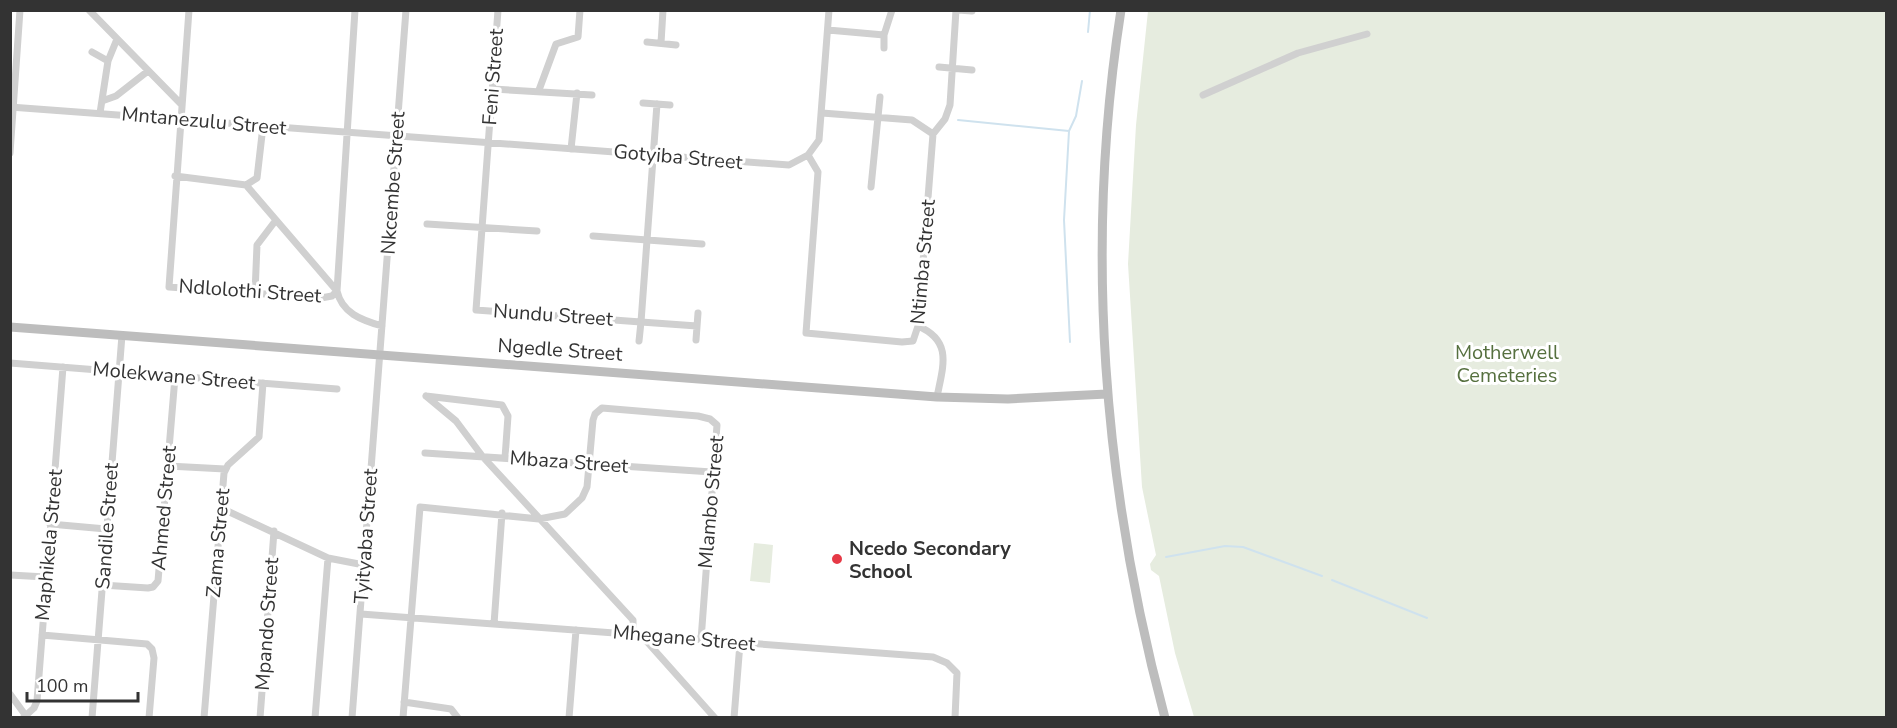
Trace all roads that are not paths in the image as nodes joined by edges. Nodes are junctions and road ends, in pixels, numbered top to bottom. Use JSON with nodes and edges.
{"nodes":[{"id":1,"x":20,"y":10,"type":"edge"},
{"id":2,"x":89,"y":10,"type":"edge"},
{"id":3,"x":189,"y":10,"type":"edge"},
{"id":4,"x":355,"y":10,"type":"edge"},
{"id":5,"x":406,"y":10,"type":"edge"},
{"id":6,"x":498,"y":10,"type":"edge"},
{"id":7,"x":580,"y":10,"type":"edge"},
{"id":8,"x":663,"y":10,"type":"edge"},
{"id":9,"x":829,"y":10,"type":"edge"},
{"id":10,"x":892,"y":10,"type":"edge"},
{"id":11,"x":957,"y":10,"type":"edge"},
{"id":12,"x":1121,"y":10,"type":"edge"},
{"id":13,"x":972,"y":11,"type":"edge"},
{"id":14,"x":828,"y":30,"type":"junction"},
{"id":15,"x":1367,"y":34,"type":"dead end"},
{"id":16,"x":884,"y":35,"type":"junction"},
{"id":17,"x":117,"y":39,"type":"junction"},
{"id":18,"x":647,"y":42,"type":"dead end"},
{"id":19,"x":661,"y":43,"type":"junction"},
{"id":20,"x":676,"y":45,"type":"dead end"},
{"id":21,"x":884,"y":48,"type":"dead end"},
{"id":22,"x":92,"y":52,"type":"dead end"},
{"id":23,"x":108,"y":61,"type":"junction"},
{"id":24,"x":939,"y":68,"type":"dead end"},
{"id":25,"x":952,"y":68,"type":"junction"},
{"id":26,"x":972,"y":70,"type":"dead end"},
{"id":27,"x":148,"y":71,"type":"junction"},
{"id":28,"x":493,"y":89,"type":"junction"},
{"id":29,"x":539,"y":90,"type":"junction"},
{"id":30,"x":577,"y":93,"type":"junction"},
{"id":31,"x":592,"y":95,"type":"dead end"},
{"id":32,"x":1203,"y":95,"type":"dead end"},
{"id":33,"x":880,"y":98,"type":"dead end"},
{"id":34,"x":102,"y":101,"type":"junction"},
{"id":35,"x":643,"y":103,"type":"dead end"},
{"id":36,"x":181,"y":104,"type":"junction"},
{"id":37,"x":657,"y":104,"type":"junction"},
{"id":38,"x":670,"y":105,"type":"dead end"},
{"id":39,"x":12,"y":107,"type":"edge"},
{"id":40,"x":100,"y":113,"type":"junction"},
{"id":41,"x":822,"y":113,"type":"junction"},
{"id":42,"x":877,"y":118,"type":"junction"},
{"id":43,"x":179,"y":119,"type":"junction"},
{"id":44,"x":263,"y":126,"type":"junction"},
{"id":45,"x":346,"y":133,"type":"junction"},
{"id":46,"x":933,"y":134,"type":"junction"},
{"id":47,"x":397,"y":137,"type":"junction"},
{"id":48,"x":488,"y":143,"type":"junction"},
{"id":49,"x":571,"y":149,"type":"junction"},
{"id":50,"x":10,"y":153,"type":"edge"},
{"id":51,"x":653,"y":155,"type":"junction"},
{"id":52,"x":808,"y":155,"type":"junction"},
{"id":53,"x":175,"y":176,"type":"junction"},
{"id":54,"x":246,"y":184,"type":"junction"},
{"id":55,"x":871,"y":187,"type":"dead end"},
{"id":56,"x":276,"y":220,"type":"junction"},
{"id":57,"x":427,"y":224,"type":"dead end"},
{"id":58,"x":481,"y":227,"type":"junction"},
{"id":59,"x":537,"y":231,"type":"dead end"},
{"id":60,"x":593,"y":236,"type":"dead end"},
{"id":61,"x":647,"y":239,"type":"junction"},
{"id":62,"x":702,"y":244,"type":"dead end"},
{"id":63,"x":337,"y":291,"type":"junction"},
{"id":64,"x":255,"y":293,"type":"junction"},
{"id":65,"x":698,"y":313,"type":"dead end"},
{"id":66,"x":641,"y":322,"type":"junction"},
{"id":67,"x":382,"y":326,"type":"junction"},
{"id":68,"x":697,"y":326,"type":"junction"},
{"id":69,"x":918,"y":326,"type":"junction"},
{"id":70,"x":10,"y":327,"type":"edge"},
{"id":71,"x":122,"y":335,"type":"junction"},
{"id":72,"x":696,"y":340,"type":"dead end"},
{"id":73,"x":639,"y":341,"type":"dead end"},
{"id":74,"x":380,"y":355,"type":"junction"},
{"id":75,"x":10,"y":363,"type":"edge"},
{"id":76,"x":63,"y":367,"type":"junction"},
{"id":77,"x":118,"y":371,"type":"junction"},
{"id":78,"x":175,"y":377,"type":"junction"},
{"id":79,"x":263,"y":383,"type":"junction"},
{"id":80,"x":337,"y":389,"type":"dead end"},
{"id":81,"x":1107,"y":394,"type":"junction"},
{"id":82,"x":938,"y":397,"type":"junction"},
{"id":83,"x":425,"y":453,"type":"dead end"},
{"id":84,"x":483,"y":458,"type":"junction"},
{"id":85,"x":505,"y":458,"type":"junction"},
{"id":86,"x":589,"y":463,"type":"junction"},
{"id":87,"x":168,"y":466,"type":"junction"},
{"id":88,"x":225,"y":469,"type":"junction"},
{"id":89,"x":712,"y":472,"type":"junction"},
{"id":90,"x":221,"y":508,"type":"junction"},
{"id":91,"x":502,"y":513,"type":"junction"},
{"id":92,"x":539,"y":519,"type":"junction"},
{"id":93,"x":50,"y":524,"type":"junction"},
{"id":94,"x":106,"y":529,"type":"junction"},
{"id":95,"x":274,"y":531,"type":"junction"},
{"id":96,"x":328,"y":558,"type":"junction"},
{"id":97,"x":364,"y":564,"type":"junction"},
{"id":98,"x":10,"y":575,"type":"edge"},
{"id":99,"x":46,"y":577,"type":"junction"},
{"id":100,"x":102,"y":585,"type":"junction"},
{"id":101,"x":361,"y":614,"type":"junction"},
{"id":102,"x":411,"y":618,"type":"junction"},
{"id":103,"x":494,"y":624,"type":"junction"},
{"id":104,"x":576,"y":630,"type":"junction"},
{"id":105,"x":633,"y":634,"type":"junction"},
{"id":106,"x":42,"y":635,"type":"junction"},
{"id":107,"x":641,"y":635,"type":"junction"},
{"id":108,"x":98,"y":639,"type":"junction"},
{"id":109,"x":701,"y":640,"type":"junction"},
{"id":110,"x":740,"y":643,"type":"junction"},
{"id":111,"x":10,"y":694,"type":"edge"},
{"id":112,"x":404,"y":702,"type":"junction"},
{"id":113,"x":24,"y":717,"type":"edge"},
{"id":114,"x":92,"y":717,"type":"edge"},
{"id":115,"x":149,"y":717,"type":"edge"},
{"id":116,"x":204,"y":717,"type":"edge"},
{"id":117,"x":260,"y":717,"type":"edge"},
{"id":118,"x":315,"y":717,"type":"edge"},
{"id":119,"x":352,"y":717,"type":"edge"},
{"id":120,"x":403,"y":717,"type":"edge"},
{"id":121,"x":458,"y":717,"type":"edge"},
{"id":122,"x":569,"y":717,"type":"edge"},
{"id":123,"x":715,"y":717,"type":"edge"},
{"id":124,"x":734,"y":717,"type":"edge"},
{"id":125,"x":955,"y":717,"type":"edge"},
{"id":126,"x":1165,"y":717,"type":"edge"}],
"edges":[{"from":1,"to":39,"type":"street"},
{"from":2,"to":17,"type":"street"},
{"from":3,"to":36,"type":"street","name":"Ndlolothi Street"},
{"from":4,"to":45,"type":"street","name":"Ndlolothi Street"},
{"from":5,"to":47,"type":"street","name":"Nkcembe Street"},
{"from":6,"to":28,"type":"street","name":"Feni Street"},
{"from":7,"to":29,"type":"street"},
{"from":8,"to":19,"type":"street"},
{"from":9,"to":14,"type":"street"},
{"from":10,"to":16,"type":"street"},
{"from":11,"to":13,"type":"street"},
{"from":11,"to":25,"type":"street"},
{"from":12,"to":81,"type":"street"},
{"from":14,"to":16,"type":"street"},
{"from":14,"to":41,"type":"street"},
{"from":15,"to":32,"type":"street"},
{"from":16,"to":21,"type":"street"},
{"from":17,"to":23,"type":"street"},
{"from":17,"to":27,"type":"street"},
{"from":18,"to":19,"type":"street"},
{"from":19,"to":20,"type":"street"},
{"from":22,"to":23,"type":"street"},
{"from":23,"to":34,"type":"street"},
{"from":24,"to":25,"type":"street"},
{"from":25,"to":26,"type":"street"},
{"from":25,"to":46,"type":"street"},
{"from":27,"to":34,"type":"street"},
{"from":27,"to":36,"type":"street"},
{"from":28,"to":29,"type":"street"},
{"from":28,"to":48,"type":"street","name":"Feni Street"},
{"from":29,"to":30,"type":"street"},
{"from":30,"to":31,"type":"street"},
{"from":30,"to":49,"type":"street"},
{"from":33,"to":42,"type":"street"},
{"from":34,"to":40,"type":"street"},
{"from":35,"to":37,"type":"street"},
{"from":36,"to":43,"type":"street","name":"Ndlolothi Street"},
{"from":37,"to":38,"type":"street"},
{"from":37,"to":51,"type":"street","name":"Nundu Street"},
{"from":39,"to":40,"type":"street","name":"Mntanezulu Street"},
{"from":39,"to":50,"type":"street"},
{"from":40,"to":43,"type":"street","name":"Mntanezulu Street"},
{"from":41,"to":42,"type":"street"},
{"from":41,"to":52,"type":"street"},
{"from":42,"to":46,"type":"street"},
{"from":42,"to":55,"type":"street"},
{"from":43,"to":44,"type":"street","name":"Mntanezulu Street"},
{"from":43,"to":53,"type":"street","name":"Ndlolothi Street"},
{"from":44,"to":45,"type":"street","name":"Mntanezulu Street"},
{"from":44,"to":54,"type":"street"},
{"from":45,"to":47,"type":"street","name":"Mntanezulu Street"},
{"from":45,"to":63,"type":"street","name":"Ndlolothi Street"},
{"from":46,"to":69,"type":"street","name":"Ntimba Street"},
{"from":47,"to":48,"type":"street","name":"Gotyiba Street"},
{"from":47,"to":67,"type":"street","name":"Nkcembe Street"},
{"from":48,"to":49,"type":"street","name":"Gotyiba Street"},
{"from":48,"to":58,"type":"street","name":"Nundu Street"},
{"from":49,"to":51,"type":"street","name":"Gotyiba Street"},
{"from":51,"to":52,"type":"street","name":"Gotyiba Street"},
{"from":51,"to":61,"type":"street","name":"Nundu Street"},
{"from":52,"to":69,"type":"street","name":"Ntimba Street"},
{"from":53,"to":54,"type":"street"},
{"from":53,"to":64,"type":"street","name":"Ndlolothi Street"},
{"from":54,"to":56,"type":"street"},
{"from":56,"to":63,"type":"street"},
{"from":56,"to":64,"type":"street"},
{"from":57,"to":58,"type":"street"},
{"from":58,"to":59,"type":"street"},
{"from":58,"to":66,"type":"street","name":"Nundu Street"},
{"from":60,"to":61,"type":"street"},
{"from":61,"to":62,"type":"street"},
{"from":61,"to":66,"type":"street","name":"Nundu Street"},
{"from":63,"to":64,"type":"street","name":"Ndlolothi Street"},
{"from":63,"to":67,"type":"street"},
{"from":65,"to":68,"type":"street"},
{"from":66,"to":68,"type":"street","name":"Nundu Street"},
{"from":66,"to":73,"type":"street"},
{"from":67,"to":74,"type":"street","name":"Nkcembe Street"},
{"from":68,"to":72,"type":"street"},
{"from":69,"to":82,"type":"street"},
{"from":70,"to":71,"type":"street","name":"Ngedle Street"},
{"from":71,"to":74,"type":"street","name":"Ngedle Street"},
{"from":71,"to":77,"type":"street","name":"Sandile Street"},
{"from":74,"to":82,"type":"street","name":"Ngedle Street"},
{"from":74,"to":97,"type":"street","name":"Tyityaba Street"},
{"from":75,"to":76,"type":"street","name":"Molekwane Street"},
{"from":76,"to":77,"type":"street","name":"Molekwane Street"},
{"from":76,"to":93,"type":"street","name":"Maphikela Street"},
{"from":77,"to":78,"type":"street","name":"Molekwane Street"},
{"from":77,"to":94,"type":"street","name":"Sandile Street"},
{"from":78,"to":79,"type":"street","name":"Molekwane Street"},
{"from":78,"to":87,"type":"street","name":"Ahmed Street"},
{"from":79,"to":80,"type":"street","name":"Molekwane Street"},
{"from":79,"to":88,"type":"street","name":"Zama Street"},
{"from":81,"to":82,"type":"street","name":"Ngedle Street"},
{"from":81,"to":126,"type":"street"},
{"from":83,"to":84,"type":"street","name":"Mbaza Street"},
{"from":84,"to":85,"type":"street","name":"Mbaza Street"},
{"from":84,"to":85,"type":"street"},
{"from":84,"to":92,"type":"street"},
{"from":85,"to":86,"type":"street","name":"Mbaza Street"},
{"from":86,"to":89,"type":"street","name":"Mbaza Street"},
{"from":86,"to":89,"type":"street","name":"Mlambo Street"},
{"from":86,"to":92,"type":"street","name":"Mlambo Street"},
{"from":87,"to":88,"type":"street"},
{"from":87,"to":100,"type":"street","name":"Ahmed Street"},
{"from":88,"to":90,"type":"street","name":"Zama Street"},
{"from":89,"to":109,"type":"street","name":"Mlambo Street"},
{"from":90,"to":95,"type":"street"},
{"from":90,"to":116,"type":"street","name":"Zama Street"},
{"from":91,"to":92,"type":"street","name":"Mlambo Street"},
{"from":91,"to":102,"type":"street","name":"Mlambo Street"},
{"from":91,"to":103,"type":"street"},
{"from":92,"to":105,"type":"street"},
{"from":93,"to":94,"type":"street"},
{"from":93,"to":99,"type":"street","name":"Maphikela Street"},
{"from":94,"to":100,"type":"street","name":"Sandile Street"},
{"from":95,"to":96,"type":"street"},
{"from":95,"to":117,"type":"street","name":"Mpando Street"},
{"from":96,"to":97,"type":"street"},
{"from":96,"to":118,"type":"street"},
{"from":97,"to":101,"type":"street","name":"Tyityaba Street"},
{"from":98,"to":99,"type":"street"},
{"from":99,"to":106,"type":"street","name":"Maphikela Street"},
{"from":100,"to":108,"type":"street","name":"Sandile Street"},
{"from":101,"to":102,"type":"street","name":"Mhegane Street"},
{"from":101,"to":119,"type":"street","name":"Tyityaba Street"},
{"from":102,"to":103,"type":"street","name":"Mhegane Street"},
{"from":102,"to":112,"type":"street"},
{"from":103,"to":104,"type":"street","name":"Mhegane Street"},
{"from":104,"to":105,"type":"street","name":"Mhegane Street"},
{"from":104,"to":122,"type":"street"},
{"from":105,"to":107,"type":"street","name":"Mhegane Street"},
{"from":106,"to":108,"type":"street"},
{"from":106,"to":113,"type":"street","name":"Maphikela Street"},
{"from":107,"to":109,"type":"street","name":"Mhegane Street"},
{"from":107,"to":123,"type":"street"},
{"from":108,"to":114,"type":"street","name":"Sandile Street"},
{"from":108,"to":115,"type":"street"},
{"from":109,"to":110,"type":"street","name":"Mhegane Street"},
{"from":110,"to":124,"type":"street"},
{"from":110,"to":125,"type":"street","name":"Mhegane Street"},
{"from":111,"to":113,"type":"street"},
{"from":112,"to":120,"type":"street"},
{"from":112,"to":121,"type":"street"}]}
